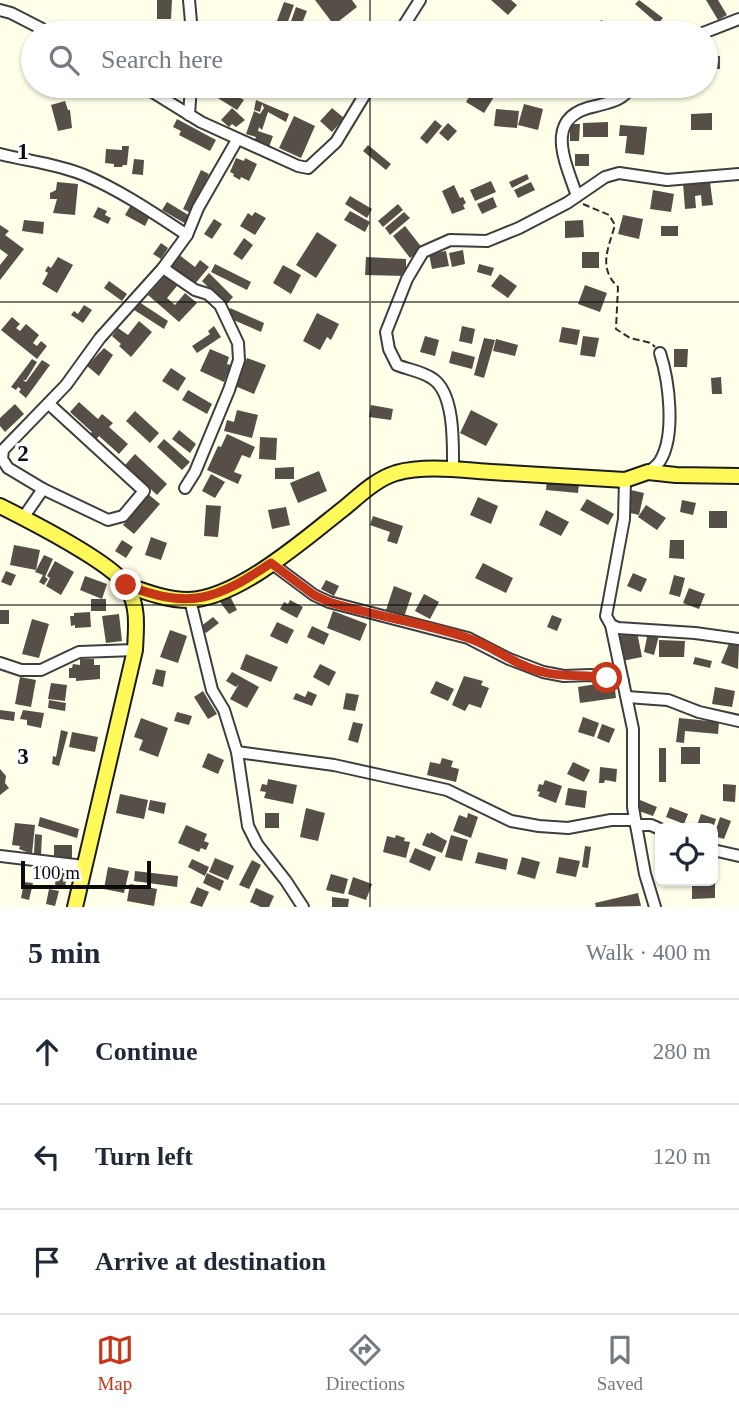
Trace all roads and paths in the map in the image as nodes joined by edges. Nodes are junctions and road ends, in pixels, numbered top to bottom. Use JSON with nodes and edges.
{"nodes":[{"id":1,"x":189,"y":0,"type":"edge"},
{"id":2,"x":420,"y":0,"type":"edge"},
{"id":3,"x":0,"y":10,"type":"edge"},
{"id":4,"x":739,"y":19,"type":"edge"},
{"id":5,"x":27,"y":21,"type":"edge"},
{"id":6,"x":191,"y":21,"type":"edge"},
{"id":7,"x":407,"y":21,"type":"edge"},
{"id":8,"x":718,"y":27,"type":"edge"},
{"id":9,"x":161,"y":98,"type":"edge"},
{"id":10,"x":190,"y":98,"type":"edge"},
{"id":11,"x":363,"y":98,"type":"edge"},
{"id":12,"x":622,"y":98,"type":"edge"},
{"id":13,"x":189,"y":116,"type":"junction"},
{"id":14,"x":237,"y":140,"type":"junction"},
{"id":15,"x":0,"y":154,"type":"edge"},
{"id":16,"x":739,"y":174,"type":"edge"},
{"id":17,"x":577,"y":197,"type":"junction"},
{"id":18,"x":187,"y":235,"type":"junction"},
{"id":19,"x":163,"y":268,"type":"junction"},
{"id":20,"x":660,"y":353,"type":"joint"},
{"id":21,"x":49,"y":404,"type":"junction"},
{"id":22,"x":453,"y":469,"type":"junction"},
{"id":23,"x":648,"y":472,"type":"junction"},
{"id":24,"x":739,"y":476,"type":"edge"},
{"id":25,"x":625,"y":480,"type":"junction"},
{"id":26,"x":186,"y":488,"type":"dead end"},
{"id":27,"x":43,"y":489,"type":"junction"},
{"id":28,"x":0,"y":506,"type":"edge"},
{"id":29,"x":23,"y":517,"type":"junction"},
{"id":30,"x":271,"y":563,"type":"junction"},
{"id":31,"x":126,"y":585,"type":"junction"},
{"id":32,"x":190,"y":600,"type":"junction"},
{"id":33,"x":611,"y":625,"type":"junction"},
{"id":34,"x":739,"y":639,"type":"edge"},
{"id":35,"x":135,"y":650,"type":"junction"},
{"id":36,"x":0,"y":663,"type":"edge"},
{"id":37,"x":623,"y":681,"type":"junction"},
{"id":38,"x":627,"y":697,"type":"junction"},
{"id":39,"x":739,"y":721,"type":"edge"},
{"id":40,"x":237,"y":752,"type":"junction"},
{"id":41,"x":635,"y":823,"type":"junction"},
{"id":42,"x":655,"y":827,"type":"edge"},
{"id":43,"x":718,"y":851,"type":"edge"},
{"id":44,"x":0,"y":856,"type":"edge"},
{"id":45,"x":739,"y":856,"type":"edge"},
{"id":46,"x":84,"y":866,"type":"junction"},
{"id":47,"x":75,"y":907,"type":"edge"},
{"id":48,"x":303,"y":907,"type":"edge"},
{"id":49,"x":655,"y":907,"type":"edge"}],
"edges":[{"from":1,"to":6,"type":"street"},
{"from":2,"to":7,"type":"street"},
{"from":3,"to":5,"type":"street"},
{"from":4,"to":8,"type":"street"},
{"from":9,"to":13,"type":"street"},
{"from":10,"to":13,"type":"street"},
{"from":11,"to":14,"type":"street"},
{"from":12,"to":17,"type":"street"},
{"from":13,"to":14,"type":"street"},
{"from":14,"to":18,"type":"street"},
{"from":15,"to":18,"type":"street"},
{"from":16,"to":17,"type":"street"},
{"from":17,"to":20,"type":"path"},
{"from":17,"to":22,"type":"street"},
{"from":18,"to":19,"type":"street"},
{"from":19,"to":21,"type":"street"},
{"from":19,"to":26,"type":"street"},
{"from":20,"to":23,"type":"street"},
{"from":21,"to":27,"type":"street"},
{"from":21,"to":27,"type":"street"},
{"from":22,"to":25,"type":"main road"},
{"from":22,"to":30,"type":"main road"},
{"from":23,"to":24,"type":"main road"},
{"from":23,"to":25,"type":"main road"},
{"from":25,"to":33,"type":"street"},
{"from":27,"to":29,"type":"street"},
{"from":28,"to":29,"type":"main road"},
{"from":29,"to":31,"type":"main road"},
{"from":30,"to":32,"type":"main road"},
{"from":30,"to":37,"type":"street"},
{"from":31,"to":32,"type":"main road"},
{"from":31,"to":35,"type":"main road"},
{"from":32,"to":40,"type":"street"},
{"from":33,"to":34,"type":"street"},
{"from":33,"to":37,"type":"street"},
{"from":35,"to":36,"type":"street"},
{"from":35,"to":46,"type":"main road"},
{"from":37,"to":38,"type":"street"},
{"from":38,"to":39,"type":"street"},
{"from":38,"to":41,"type":"street"},
{"from":40,"to":41,"type":"street"},
{"from":40,"to":48,"type":"street"},
{"from":41,"to":42,"type":"street"},
{"from":41,"to":49,"type":"street"},
{"from":43,"to":45,"type":"street"},
{"from":44,"to":46,"type":"street"},
{"from":46,"to":47,"type":"main road"}]}
